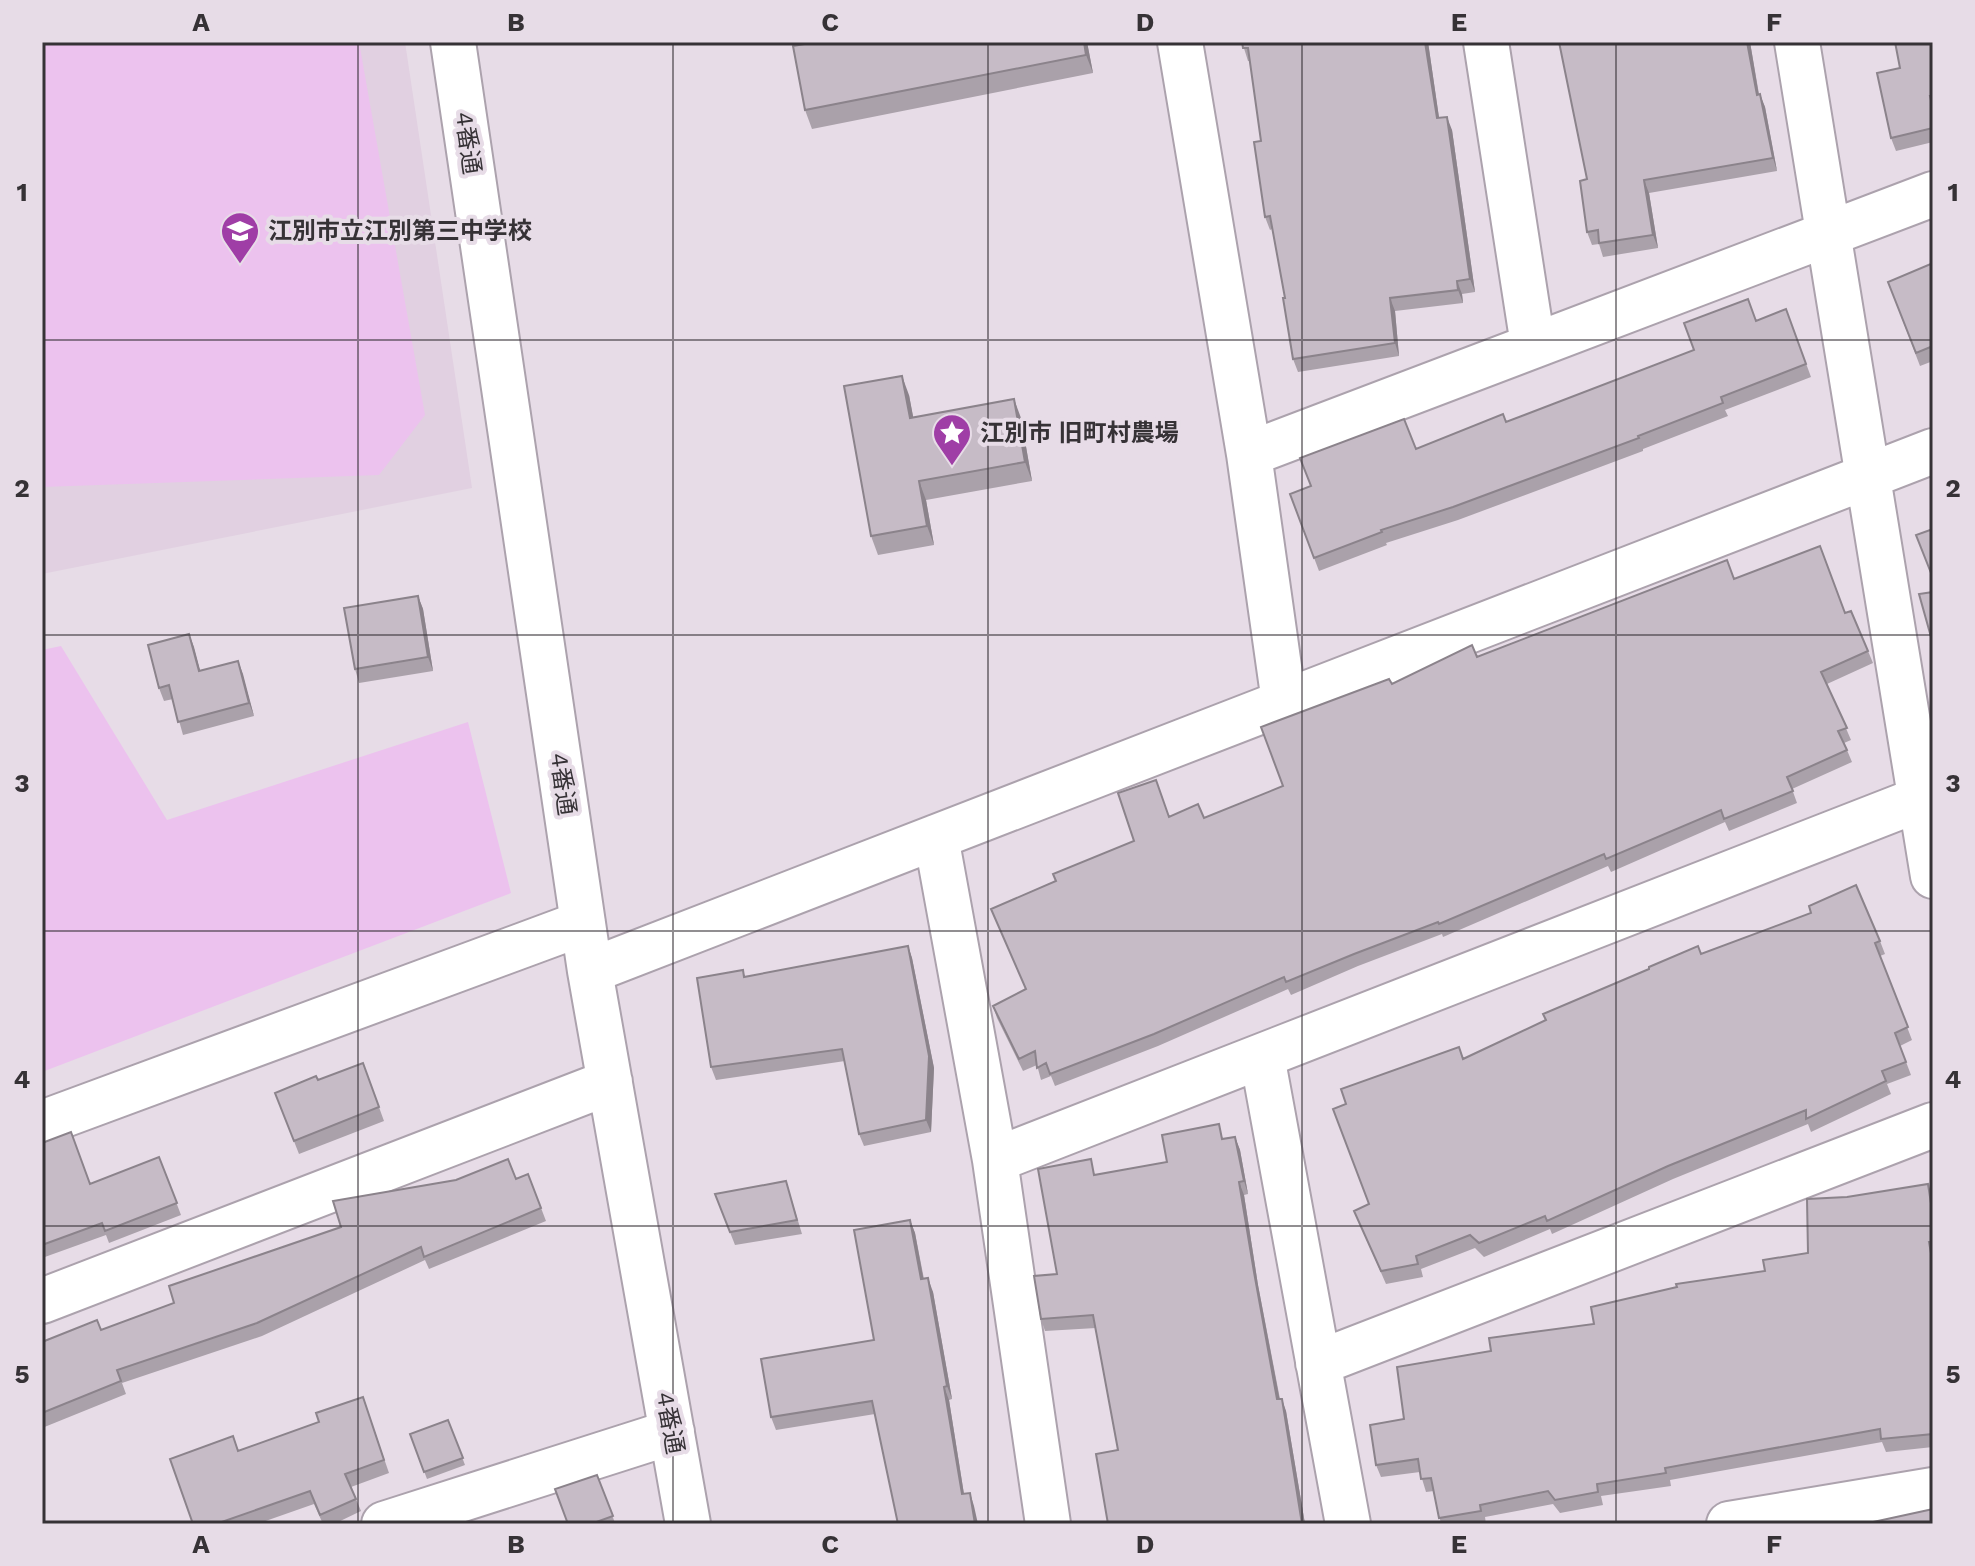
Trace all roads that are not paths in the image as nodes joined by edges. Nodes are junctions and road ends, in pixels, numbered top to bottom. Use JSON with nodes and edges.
{"nodes":[{"id":1,"x":453,"y":42,"type":"edge"},
{"id":2,"x":1180,"y":42,"type":"edge"},
{"id":3,"x":1486,"y":42,"type":"edge"},
{"id":4,"x":1797,"y":42,"type":"edge"},
{"id":5,"x":1933,"y":194,"type":"edge"},
{"id":6,"x":1828,"y":234,"type":"junction"},
{"id":7,"x":1533,"y":345,"type":"junction"},
{"id":8,"x":1933,"y":451,"type":"edge"},
{"id":9,"x":1249,"y":454,"type":"junction"},
{"id":10,"x":1868,"y":476,"type":"junction"},
{"id":11,"x":1284,"y":702,"type":"junction"},
{"id":12,"x":1927,"y":796,"type":"edge"},
{"id":13,"x":936,"y":837,"type":"junction"},
{"id":14,"x":1933,"y":876,"type":"edge"},
{"id":15,"x":583,"y":923,"type":"junction"},
{"id":16,"x":590,"y":971,"type":"junction"},
{"id":17,"x":1262,"y":1056,"type":"junction"},
{"id":18,"x":610,"y":1082,"type":"junction"},
{"id":19,"x":42,"y":1123,"type":"edge"},
{"id":20,"x":1933,"y":1125,"type":"edge"},
{"id":21,"x":995,"y":1160,"type":"junction"},
{"id":22,"x":42,"y":1301,"type":"edge"},
{"id":23,"x":1318,"y":1363,"type":"junction"},
{"id":24,"x":672,"y":1432,"type":"junction"},
{"id":25,"x":1933,"y":1490,"type":"edge"},
{"id":26,"x":384,"y":1524,"type":"edge"},
{"id":27,"x":688,"y":1524,"type":"edge"},
{"id":28,"x":1048,"y":1524,"type":"edge"},
{"id":29,"x":1348,"y":1524,"type":"edge"},
{"id":30,"x":1729,"y":1524,"type":"edge"}],
"edges":[{"from":1,"to":15,"type":"street","name":"4番通"},
{"from":2,"to":9,"type":"street"},
{"from":3,"to":7,"type":"street"},
{"from":4,"to":6,"type":"street"},
{"from":5,"to":6,"type":"street"},
{"from":6,"to":7,"type":"street"},
{"from":6,"to":10,"type":"street"},
{"from":7,"to":9,"type":"street"},
{"from":8,"to":10,"type":"street"},
{"from":9,"to":11,"type":"street"},
{"from":10,"to":11,"type":"street"},
{"from":10,"to":12,"type":"street"},
{"from":11,"to":13,"type":"street"},
{"from":12,"to":14,"type":"street"},
{"from":12,"to":17,"type":"street"},
{"from":13,"to":16,"type":"street"},
{"from":13,"to":21,"type":"street"},
{"from":15,"to":16,"type":"street","name":"4番通"},
{"from":15,"to":19,"type":"street"},
{"from":16,"to":18,"type":"street","name":"4番通"},
{"from":17,"to":21,"type":"street"},
{"from":17,"to":23,"type":"street"},
{"from":18,"to":22,"type":"street"},
{"from":18,"to":24,"type":"street","name":"4番通"},
{"from":20,"to":23,"type":"street"},
{"from":21,"to":28,"type":"street"},
{"from":23,"to":29,"type":"street"},
{"from":24,"to":26,"type":"street"},
{"from":24,"to":27,"type":"street","name":"4番通"},
{"from":25,"to":30,"type":"street"}]}
